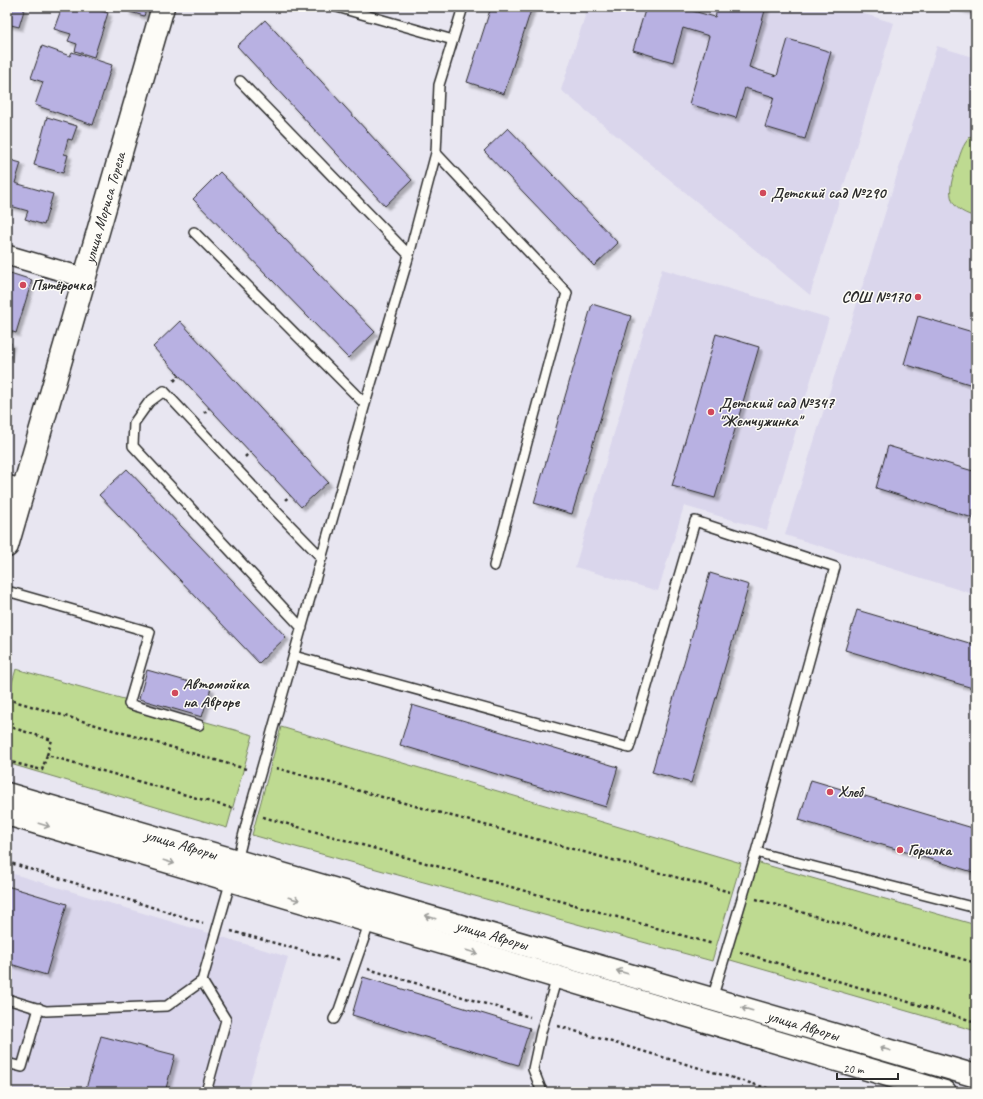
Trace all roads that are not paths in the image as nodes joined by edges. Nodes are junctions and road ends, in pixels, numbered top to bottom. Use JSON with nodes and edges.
{"nodes":[{"id":1,"x":163,"y":7,"type":"edge"},
{"id":2,"x":337,"y":7,"type":"edge"},
{"id":3,"x":463,"y":7,"type":"edge"},
{"id":4,"x":453,"y":40,"type":"junction"},
{"id":5,"x":240,"y":81,"type":"dead end"},
{"id":6,"x":436,"y":153,"type":"junction"},
{"id":7,"x":194,"y":232,"type":"dead end"},
{"id":8,"x":7,"y":255,"type":"edge"},
{"id":9,"x":409,"y":255,"type":"junction"},
{"id":10,"x":85,"y":278,"type":"junction"},
{"id":11,"x":365,"y":404,"type":"junction"},
{"id":12,"x":15,"y":488,"type":"edge"},
{"id":13,"x":7,"y":546,"type":"edge"},
{"id":14,"x":322,"y":558,"type":"junction"},
{"id":15,"x":494,"y":566,"type":"dead end"},
{"id":16,"x":7,"y":591,"type":"edge"},
{"id":17,"x":302,"y":628,"type":"junction"},
{"id":18,"x":294,"y":656,"type":"junction"},
{"id":19,"x":199,"y":725,"type":"dead end"},
{"id":20,"x":7,"y":794,"type":"edge"},
{"id":21,"x":7,"y":814,"type":"edge"},
{"id":22,"x":756,"y":852,"type":"junction"},
{"id":23,"x":234,"y":871,"type":"junction"},
{"id":24,"x":976,"y":908,"type":"edge"},
{"id":25,"x":370,"y":921,"type":"junction"},
{"id":26,"x":557,"y":977,"type":"junction"},
{"id":27,"x":202,"y":981,"type":"junction"},
{"id":28,"x":7,"y":999,"type":"edge"},
{"id":29,"x":712,"y":999,"type":"junction"},
{"id":30,"x":39,"y":1008,"type":"junction"},
{"id":31,"x":334,"y":1019,"type":"dead end"},
{"id":32,"x":7,"y":1063,"type":"edge"},
{"id":33,"x":976,"y":1076,"type":"edge"},
{"id":34,"x":206,"y":1092,"type":"edge"},
{"id":35,"x":542,"y":1092,"type":"edge"},
{"id":36,"x":944,"y":1092,"type":"edge"}],
"edges":[{"from":1,"to":10,"type":"main road","name":"улица Мориса Тореза"},
{"from":2,"to":4,"type":"lane"},
{"from":3,"to":4,"type":"lane"},
{"from":4,"to":6,"type":"lane"},
{"from":5,"to":9,"type":"lane"},
{"from":6,"to":9,"type":"lane"},
{"from":6,"to":15,"type":"lane"},
{"from":7,"to":11,"type":"lane"},
{"from":8,"to":10,"type":"street"},
{"from":9,"to":11,"type":"lane"},
{"from":10,"to":12,"type":"main road","name":"улица Мориса Тореза"},
{"from":11,"to":14,"type":"lane"},
{"from":12,"to":13,"type":"main road","name":"улица Мориса Тореза"},
{"from":14,"to":17,"type":"lane"},
{"from":14,"to":17,"type":"lane"},
{"from":16,"to":19,"type":"lane"},
{"from":17,"to":18,"type":"lane"},
{"from":18,"to":22,"type":"lane"},
{"from":18,"to":23,"type":"lane"},
{"from":20,"to":23,"type":"main road","name":"улица Авроры"},
{"from":21,"to":23,"type":"main road","name":"улица Авроры","one_way":true},
{"from":22,"to":24,"type":"lane"},
{"from":22,"to":29,"type":"lane"},
{"from":23,"to":25,"type":"main road","name":"улица Авроры","one_way":true},
{"from":23,"to":27,"type":"lane"},
{"from":29,"to":23,"type":"main road","name":"улица Авроры","one_way":true},
{"from":25,"to":26,"type":"main road","name":"улица Авроры","one_way":true},
{"from":25,"to":31,"type":"lane"},
{"from":26,"to":35,"type":"lane"},
{"from":26,"to":36,"type":"main road","name":"улица Авроры"},
{"from":27,"to":30,"type":"lane"},
{"from":27,"to":34,"type":"lane"},
{"from":28,"to":30,"type":"lane"},
{"from":33,"to":29,"type":"main road","name":"улица Авроры","one_way":true},
{"from":30,"to":32,"type":"lane"}]}
